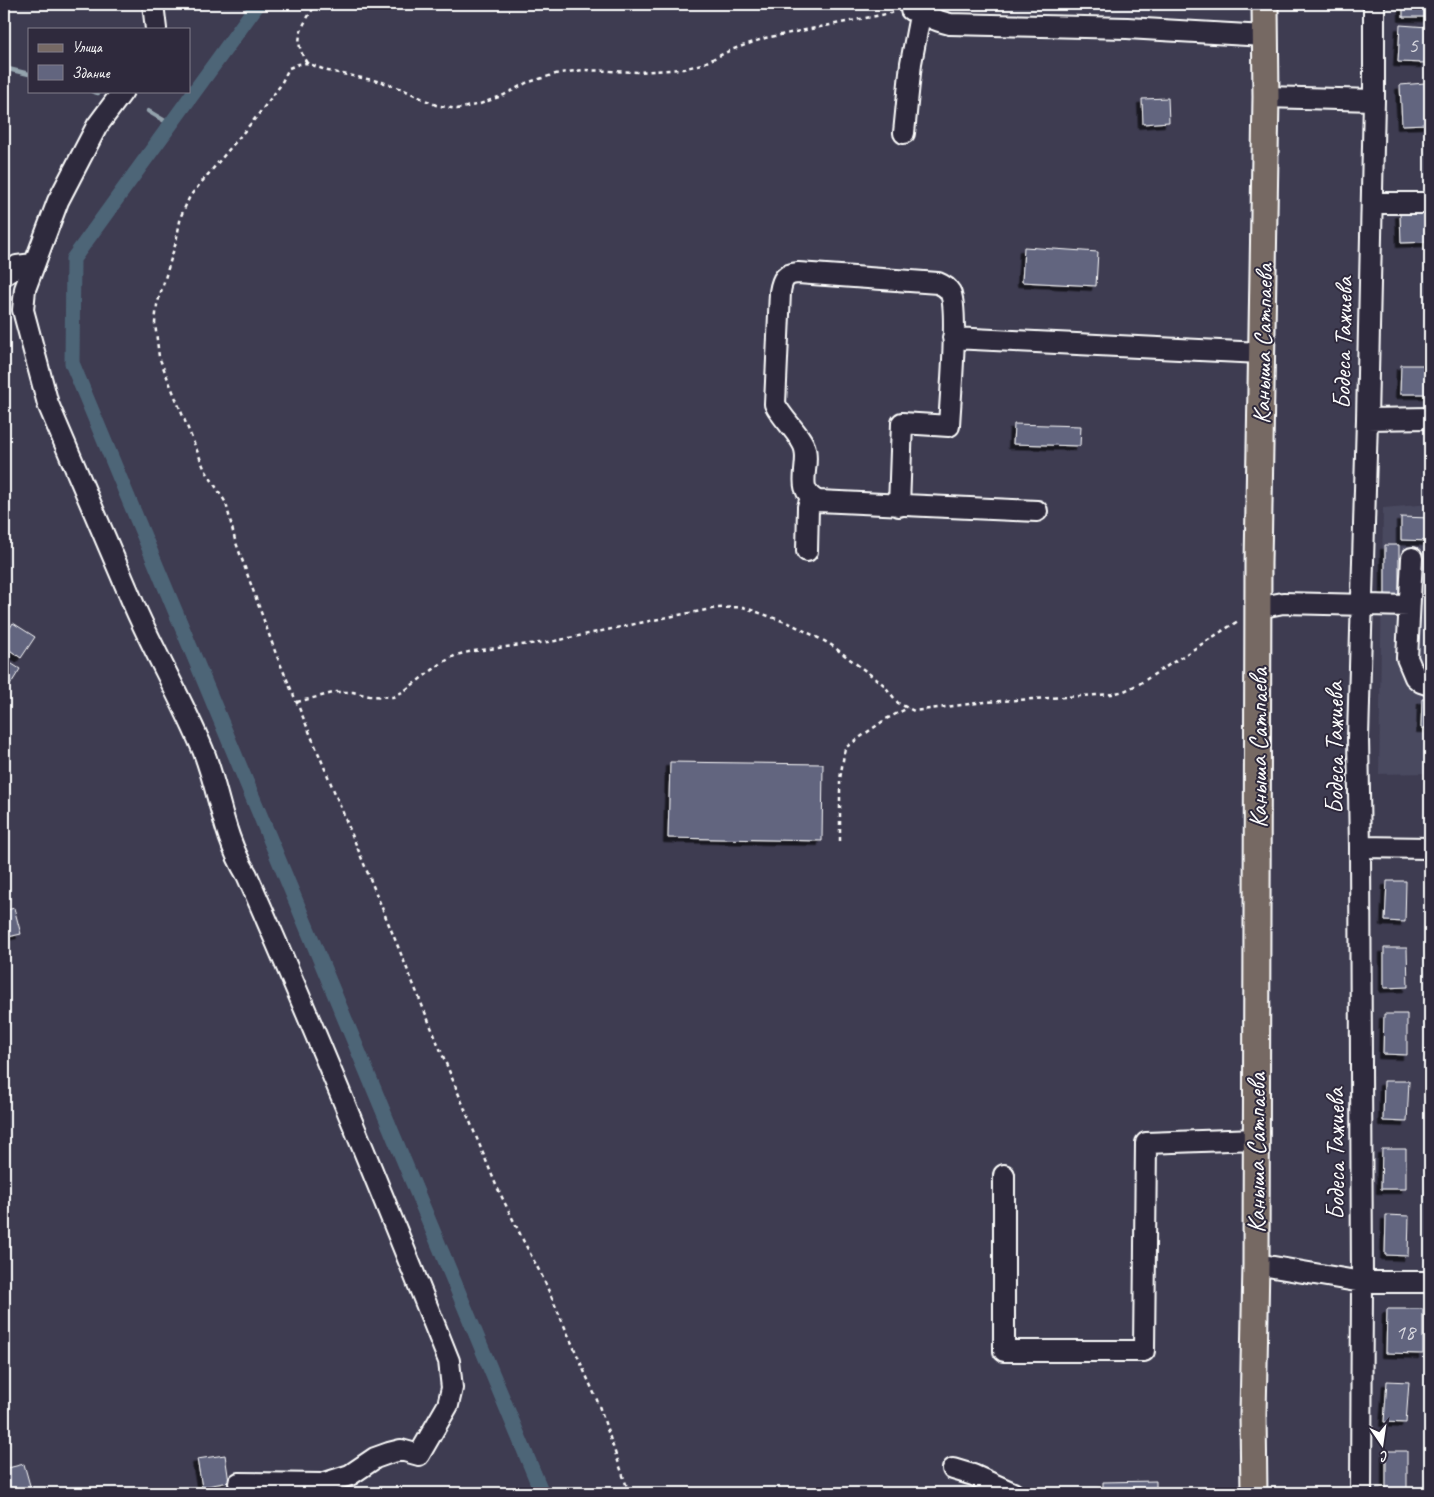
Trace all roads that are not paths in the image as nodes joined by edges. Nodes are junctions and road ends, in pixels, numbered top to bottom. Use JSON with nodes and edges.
{"nodes":[{"id":1,"x":153,"y":4,"type":"edge"},
{"id":2,"x":1265,"y":4,"type":"edge"},
{"id":3,"x":1374,"y":4,"type":"edge"},
{"id":4,"x":916,"y":8,"type":"edge"},
{"id":5,"x":156,"y":28,"type":"edge"},
{"id":6,"x":1264,"y":36,"type":"junction"},
{"id":7,"x":122,"y":92,"type":"edge"},
{"id":8,"x":1266,"y":97,"type":"junction"},
{"id":9,"x":1374,"y":100,"type":"junction"},
{"id":10,"x":904,"y":133,"type":"dead end"},
{"id":11,"x":1372,"y":203,"type":"junction"},
{"id":12,"x":1430,"y":203,"type":"edge"},
{"id":13,"x":34,"y":264,"type":"junction"},
{"id":14,"x":4,"y":275,"type":"edge"},
{"id":15,"x":953,"y":338,"type":"junction"},
{"id":16,"x":1262,"y":352,"type":"junction"},
{"id":17,"x":1430,"y":418,"type":"edge"},
{"id":18,"x":1368,"y":419,"type":"junction"},
{"id":19,"x":812,"y":498,"type":"junction"},
{"id":20,"x":899,"y":506,"type":"junction"},
{"id":21,"x":1037,"y":511,"type":"dead end"},
{"id":22,"x":807,"y":551,"type":"dead end"},
{"id":23,"x":1412,"y":558,"type":"dead end"},
{"id":24,"x":1362,"y":605,"type":"junction"},
{"id":25,"x":1409,"y":606,"type":"junction"},
{"id":26,"x":1258,"y":608,"type":"junction"},
{"id":27,"x":1430,"y":685,"type":"edge"},
{"id":28,"x":1360,"y":847,"type":"junction"},
{"id":29,"x":1430,"y":848,"type":"edge"},
{"id":30,"x":1256,"y":1139,"type":"junction"},
{"id":31,"x":1004,"y":1175,"type":"dead end"},
{"id":32,"x":1256,"y":1264,"type":"junction"},
{"id":33,"x":1362,"y":1282,"type":"junction"},
{"id":34,"x":1430,"y":1282,"type":"edge"},
{"id":35,"x":953,"y":1469,"type":"dead end"},
{"id":36,"x":239,"y":1483,"type":"dead end"},
{"id":37,"x":1012,"y":1493,"type":"edge"},
{"id":38,"x":1254,"y":1493,"type":"edge"},
{"id":39,"x":1361,"y":1493,"type":"edge"}],
"edges":[{"from":1,"to":5,"type":"street"},
{"from":2,"to":6,"type":"main road","name":"Каныша Сатпаева"},
{"from":3,"to":9,"type":"street","name":"Бодеса Тажиева"},
{"from":4,"to":6,"type":"street"},
{"from":4,"to":10,"type":"street"},
{"from":6,"to":8,"type":"main road","name":"Каныша Сатпаева"},
{"from":7,"to":13,"type":"street"},
{"from":8,"to":9,"type":"street"},
{"from":8,"to":16,"type":"main road","name":"Каныша Сатпаева"},
{"from":9,"to":11,"type":"street","name":"Бодеса Тажиева"},
{"from":11,"to":12,"type":"street"},
{"from":11,"to":18,"type":"street","name":"Бодеса Тажиева"},
{"from":13,"to":14,"type":"street"},
{"from":13,"to":36,"type":"street"},
{"from":15,"to":16,"type":"street"},
{"from":15,"to":19,"type":"street"},
{"from":15,"to":20,"type":"street"},
{"from":16,"to":26,"type":"main road","name":"Каныша Сатпаева"},
{"from":17,"to":18,"type":"street"},
{"from":18,"to":24,"type":"street","name":"Бодеса Тажиева"},
{"from":19,"to":20,"type":"street"},
{"from":19,"to":22,"type":"street"},
{"from":20,"to":21,"type":"street"},
{"from":23,"to":25,"type":"street"},
{"from":24,"to":25,"type":"street"},
{"from":24,"to":26,"type":"street"},
{"from":24,"to":28,"type":"street","name":"Бодеса Тажиева"},
{"from":25,"to":27,"type":"street"},
{"from":26,"to":30,"type":"main road","name":"Каныша Сатпаева"},
{"from":28,"to":29,"type":"street"},
{"from":28,"to":33,"type":"street","name":"Бодеса Тажиева"},
{"from":30,"to":31,"type":"street"},
{"from":30,"to":32,"type":"main road","name":"Каныша Сатпаева"},
{"from":32,"to":33,"type":"street"},
{"from":32,"to":38,"type":"main road","name":"Каныша Сатпаева"},
{"from":33,"to":34,"type":"street"},
{"from":33,"to":39,"type":"street","name":"Бодеса Тажиева"},
{"from":35,"to":37,"type":"street"}]}
